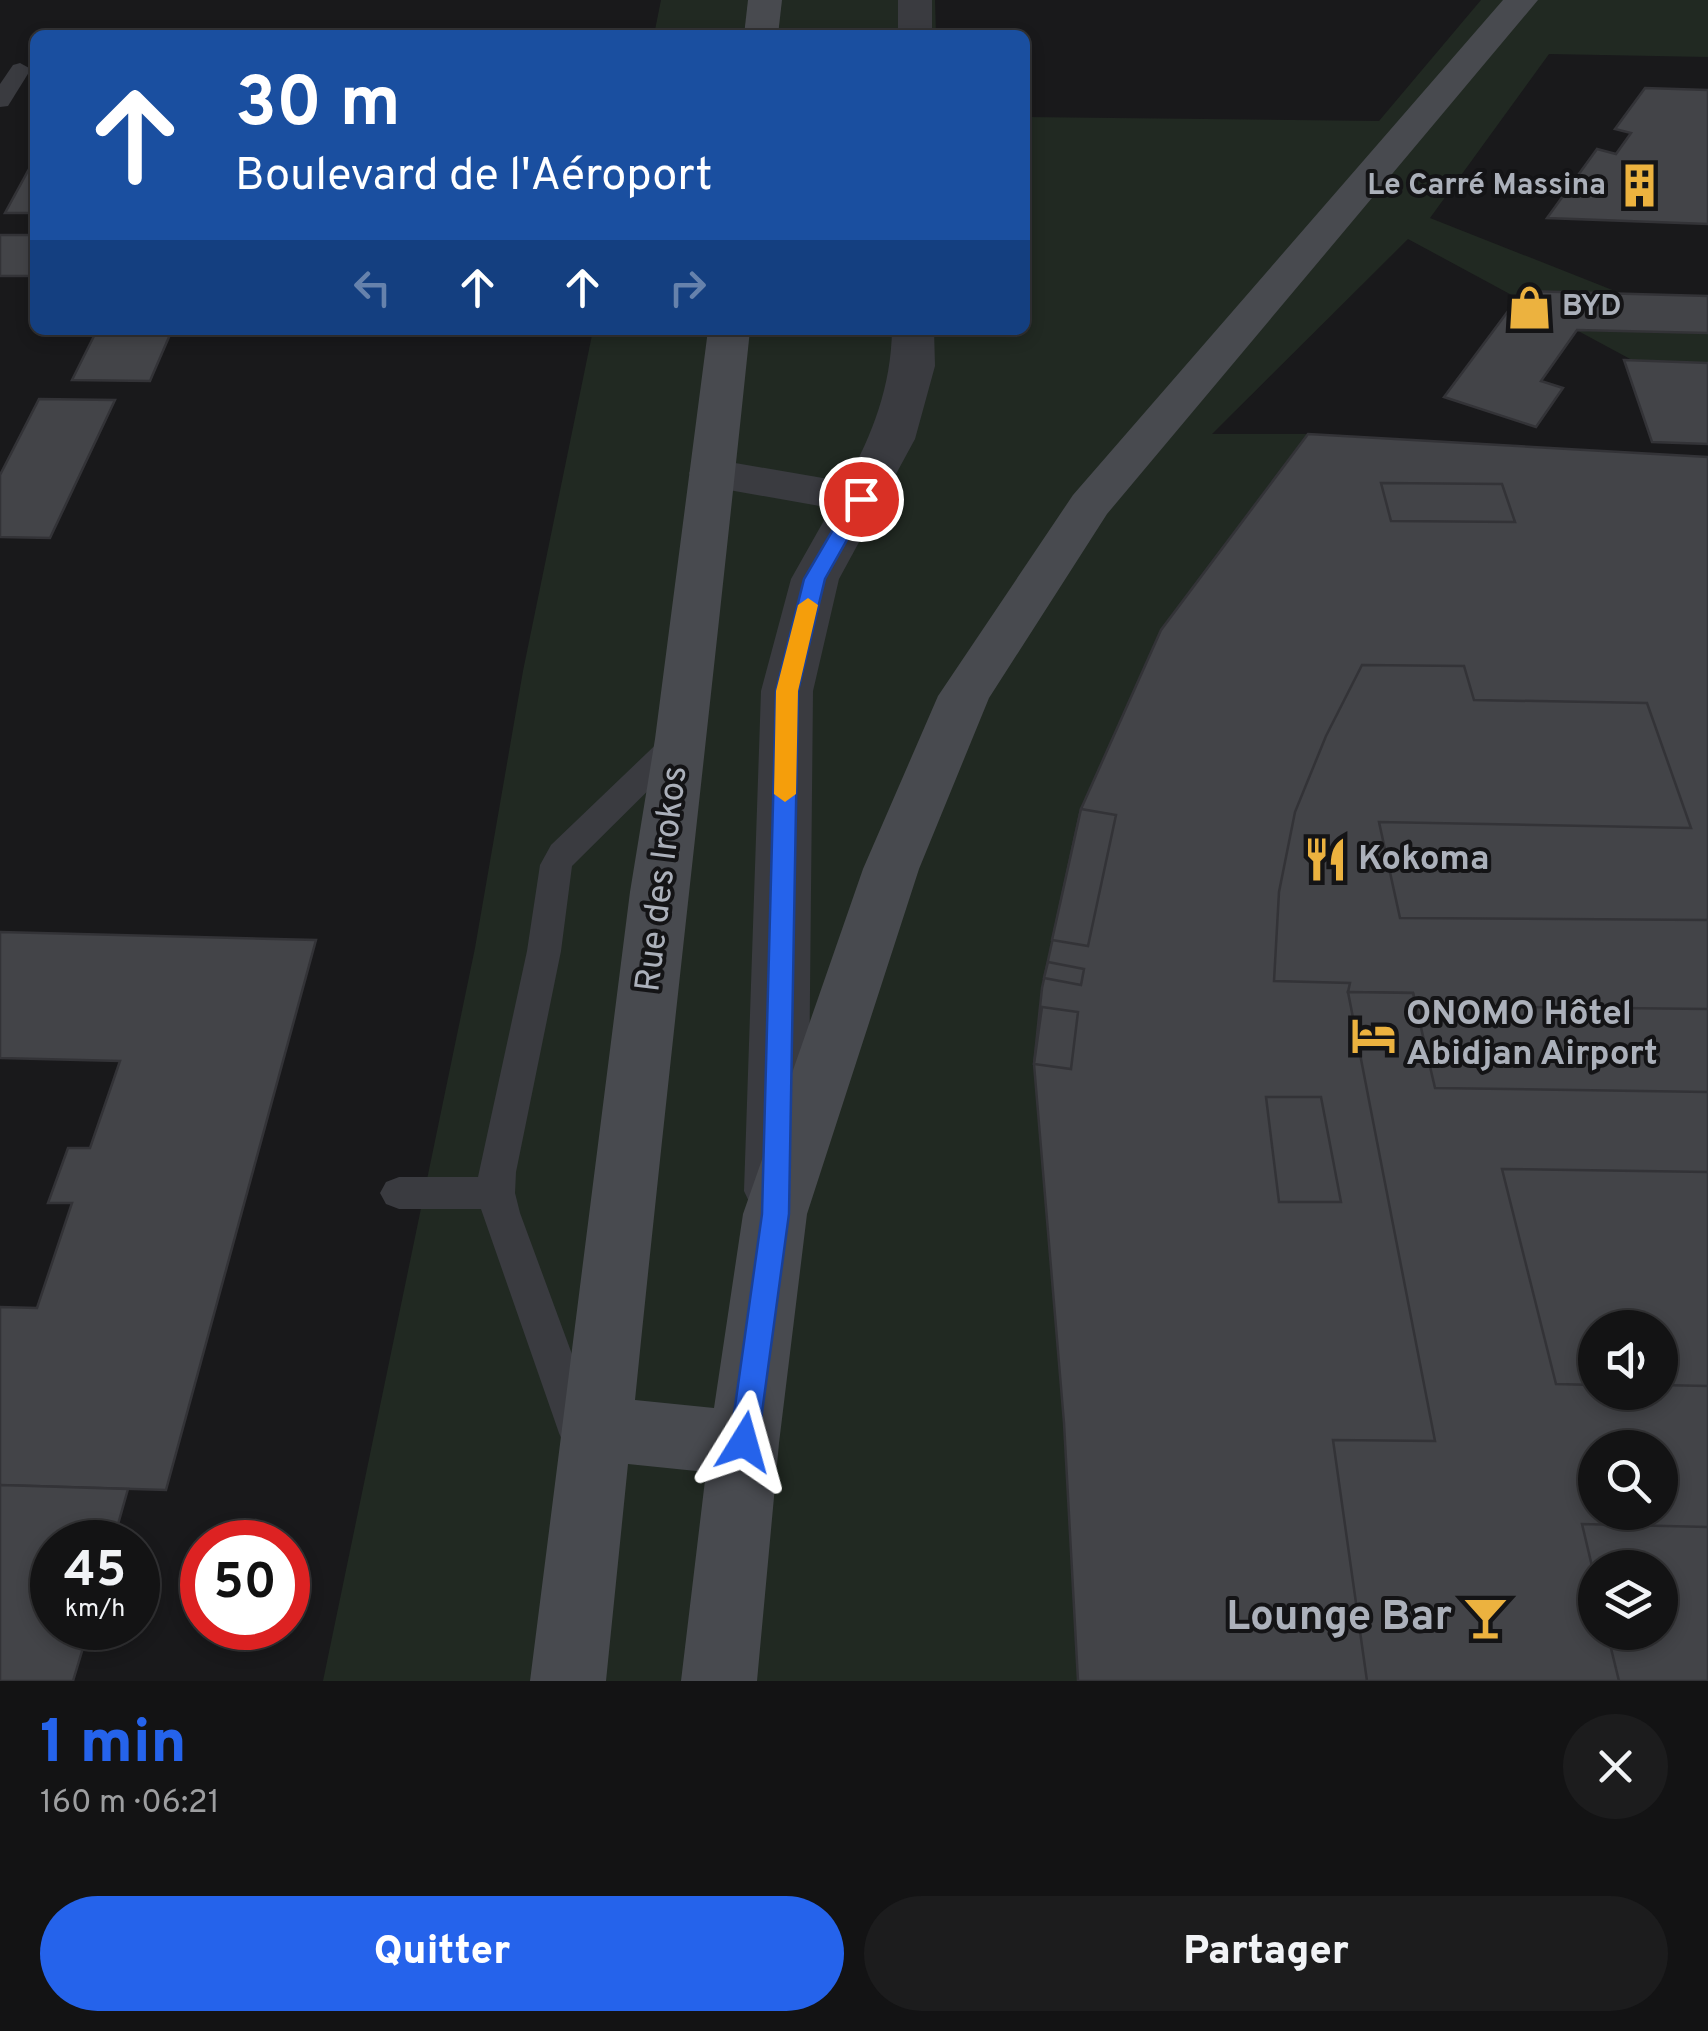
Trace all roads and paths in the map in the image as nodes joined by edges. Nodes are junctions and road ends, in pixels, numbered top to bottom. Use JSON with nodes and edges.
{"nodes":[{"id":1,"x":764,"y":0,"type":"edge"},
{"id":2,"x":916,"y":0,"type":"edge"},
{"id":3,"x":1521,"y":0,"type":"edge"},
{"id":4,"x":761,"y":30,"type":"edge"},
{"id":5,"x":915,"y":30,"type":"edge"},
{"id":6,"x":18,"y":69,"type":"edge"},
{"id":7,"x":0,"y":101,"type":"edge"},
{"id":8,"x":728,"y":335,"type":"edge"},
{"id":9,"x":913,"y":335,"type":"edge"},
{"id":10,"x":712,"y":473,"type":"junction"},
{"id":11,"x":861,"y":499,"type":"junction"},
{"id":12,"x":681,"y":739,"type":"junction"},
{"id":13,"x":496,"y":1192,"type":"junction"},
{"id":14,"x":399,"y":1193,"type":"dead end"},
{"id":15,"x":775,"y":1214,"type":"junction"},
{"id":16,"x":744,"y":1442,"type":"junction"},
{"id":17,"x":597,"y":1451,"type":"junction"},
{"id":18,"x":568,"y":1681,"type":"edge"},
{"id":19,"x":719,"y":1681,"type":"edge"}],
"edges":[{"from":1,"to":4,"type":"main road"},
{"from":2,"to":5,"type":"street"},
{"from":3,"to":15,"type":"main road"},
{"from":6,"to":7,"type":"lane"},
{"from":8,"to":10,"type":"main road","name":"Rue des Irokos"},
{"from":9,"to":11,"type":"street"},
{"from":10,"to":11,"type":"street"},
{"from":10,"to":12,"type":"main road","name":"Rue des Irokos"},
{"from":11,"to":15,"type":"street"},
{"from":12,"to":13,"type":"lane"},
{"from":12,"to":17,"type":"main road","name":"Rue des Irokos"},
{"from":13,"to":14,"type":"lane"},
{"from":13,"to":17,"type":"lane"},
{"from":15,"to":16,"type":"main road"},
{"from":16,"to":17,"type":"main road"},
{"from":16,"to":19,"type":"main road"},
{"from":17,"to":18,"type":"main road","name":"Rue des Irokos"}]}
